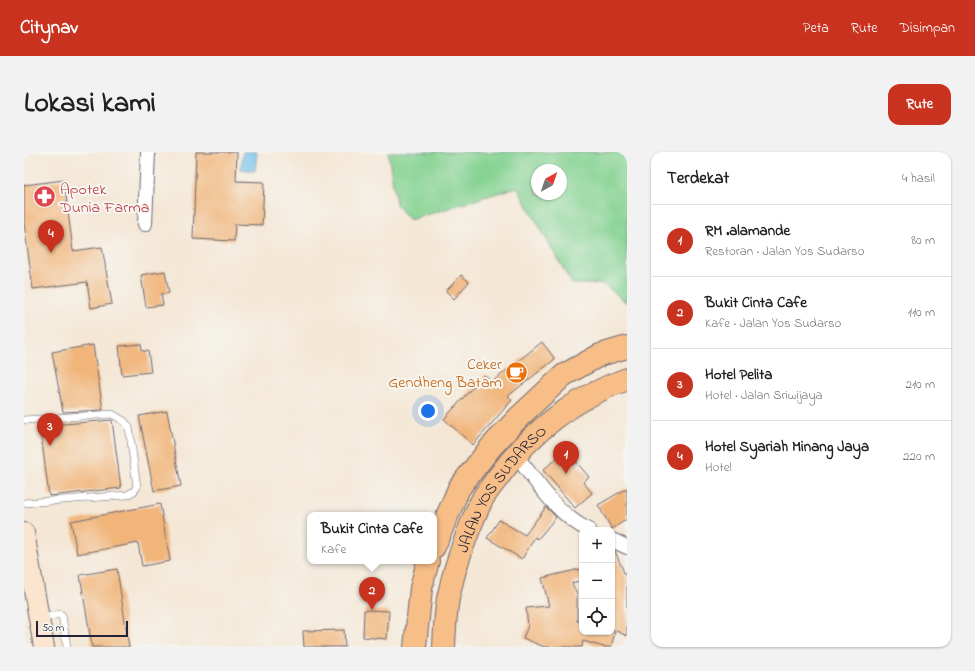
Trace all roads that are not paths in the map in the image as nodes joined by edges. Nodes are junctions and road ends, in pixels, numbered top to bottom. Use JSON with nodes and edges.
{"nodes":[{"id":1,"x":148,"y":152,"type":"edge"},
{"id":2,"x":145,"y":224,"type":"dead end"},
{"id":3,"x":627,"y":347,"type":"edge"},
{"id":4,"x":627,"y":379,"type":"edge"},
{"id":5,"x":24,"y":420,"type":"edge"},
{"id":6,"x":515,"y":454,"type":"junction"},
{"id":7,"x":24,"y":503,"type":"edge"},
{"id":8,"x":583,"y":527,"type":"edge"},
{"id":9,"x":25,"y":541,"type":"edge"},
{"id":10,"x":437,"y":541,"type":"edge"},
{"id":11,"x":615,"y":541,"type":"edge"},
{"id":12,"x":627,"y":547,"type":"edge"},
{"id":13,"x":427,"y":564,"type":"edge"},
{"id":14,"x":38,"y":619,"type":"junction"},
{"id":15,"x":44,"y":647,"type":"edge"},
{"id":16,"x":67,"y":647,"type":"edge"},
{"id":17,"x":415,"y":647,"type":"edge"},
{"id":18,"x":444,"y":647,"type":"edge"}],
"edges":[{"from":1,"to":2,"type":"street"},
{"from":3,"to":10,"type":"main road","name":"JALAN YOS SUDARSO"},
{"from":4,"to":6,"type":"main road","name":"JALAN YOS SUDARSO"},
{"from":5,"to":7,"type":"lane"},
{"from":6,"to":8,"type":"street"},
{"from":6,"to":18,"type":"main road","name":"JALAN YOS SUDARSO"},
{"from":9,"to":14,"type":"main road"},
{"from":11,"to":12,"type":"street"},
{"from":13,"to":17,"type":"main road"},
{"from":14,"to":15,"type":"main road"},
{"from":14,"to":16,"type":"lane"}]}
